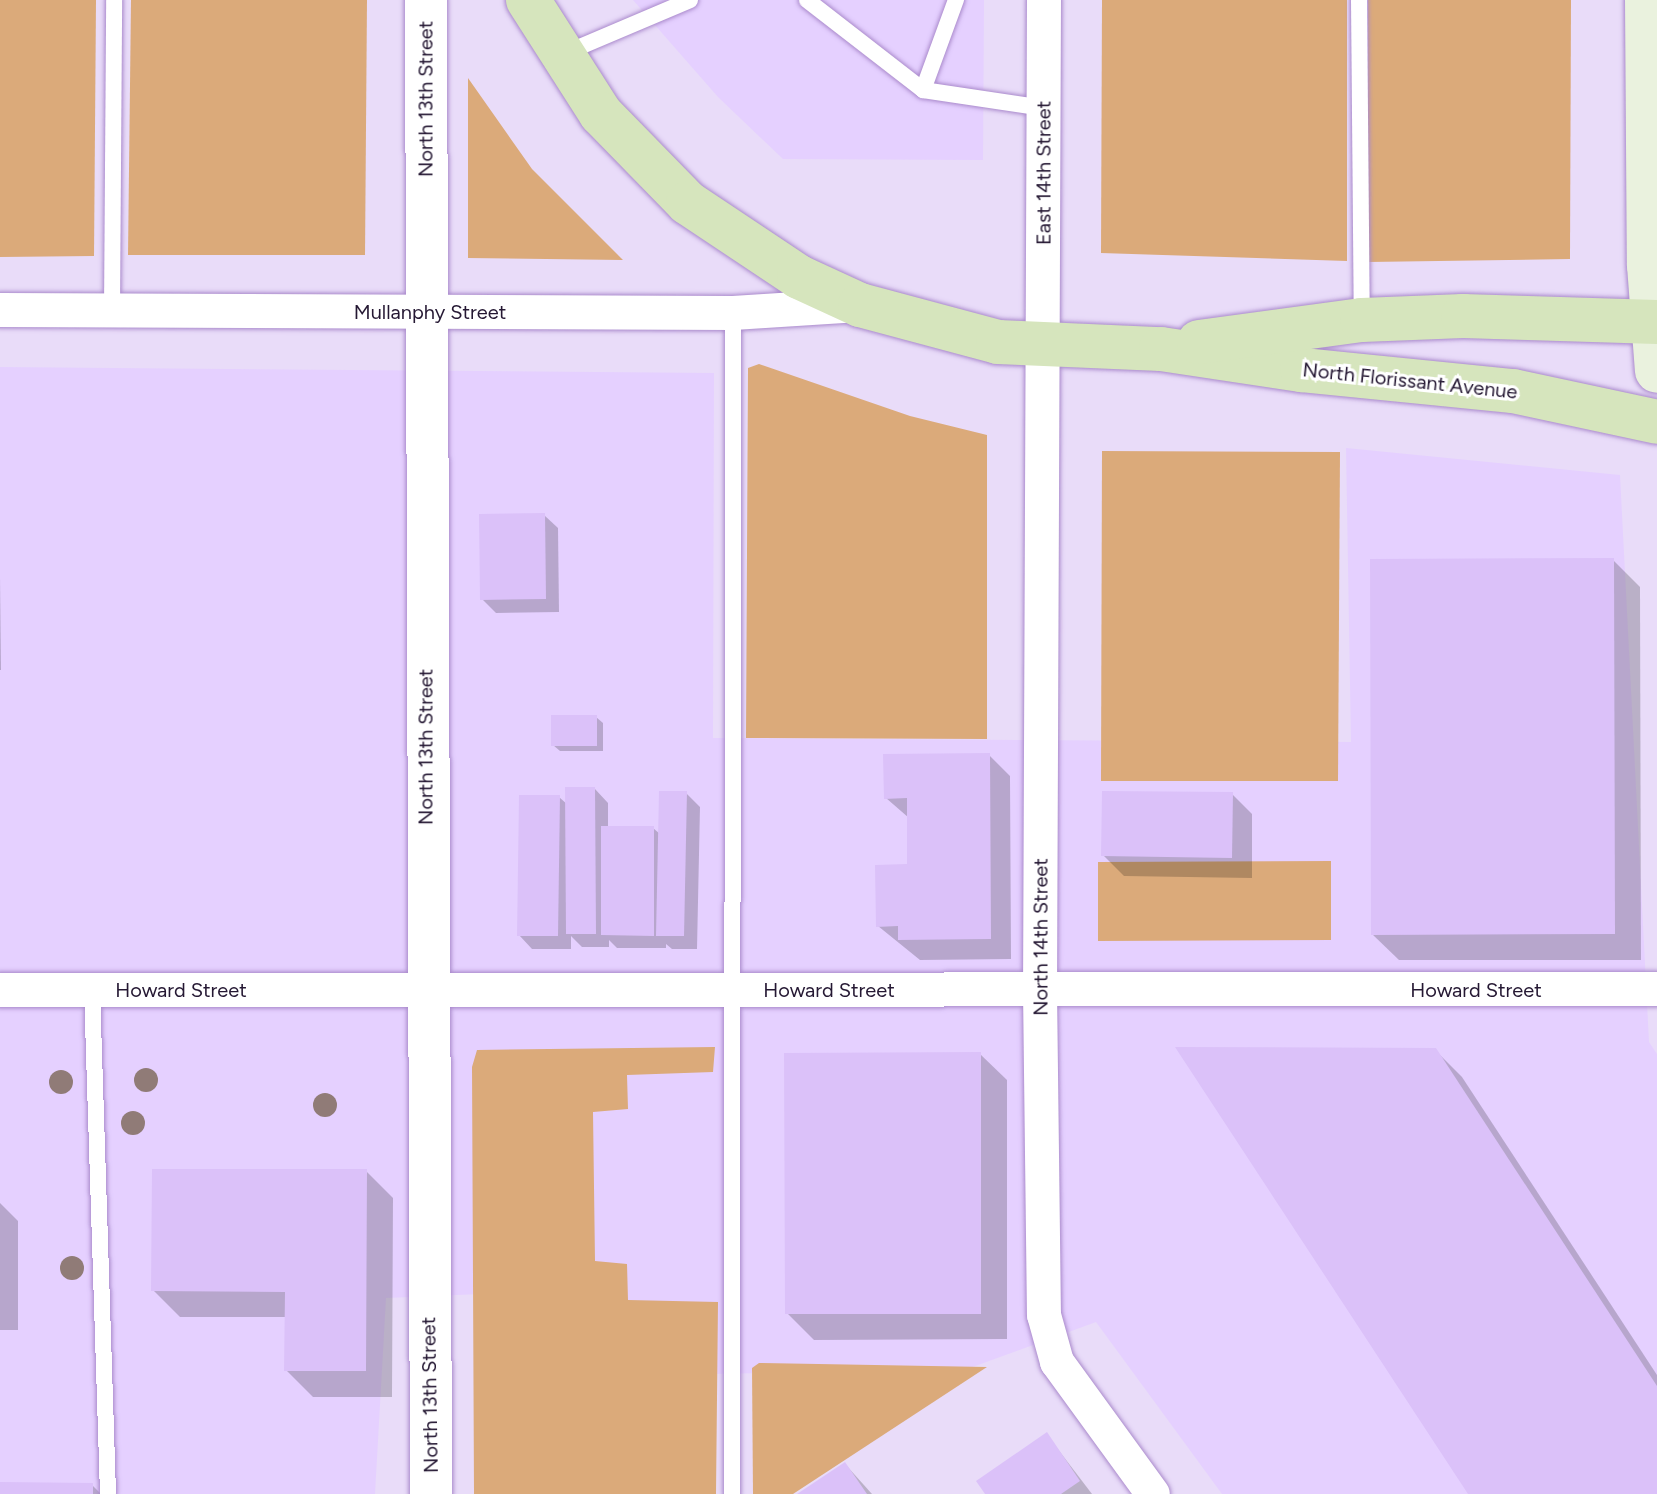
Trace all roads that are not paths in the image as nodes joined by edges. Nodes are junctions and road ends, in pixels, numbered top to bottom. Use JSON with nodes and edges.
{"nodes":[{"id":1,"x":114,"y":0,"type":"edge"},
{"id":2,"x":426,"y":0,"type":"edge"},
{"id":3,"x":528,"y":0,"type":"edge"},
{"id":4,"x":690,"y":0,"type":"edge"},
{"id":5,"x":807,"y":0,"type":"edge"},
{"id":6,"x":956,"y":0,"type":"edge"},
{"id":7,"x":1044,"y":0,"type":"edge"},
{"id":8,"x":1359,"y":0,"type":"edge"},
{"id":9,"x":1647,"y":0,"type":"edge"},
{"id":10,"x":560,"y":56,"type":"junction"},
{"id":11,"x":923,"y":90,"type":"junction"},
{"id":12,"x":1044,"y":108,"type":"junction"},
{"id":13,"x":860,"y":305,"type":"junction"},
{"id":14,"x":0,"y":310,"type":"edge"},
{"id":15,"x":112,"y":310,"type":"junction"},
{"id":16,"x":426,"y":312,"type":"junction"},
{"id":17,"x":733,"y":313,"type":"junction"},
{"id":18,"x":1362,"y":320,"type":"junction"},
{"id":19,"x":1654,"y":322,"type":"edge"},
{"id":20,"x":1045,"y":347,"type":"junction"},
{"id":21,"x":1161,"y":349,"type":"junction"},
{"id":22,"x":1657,"y":371,"type":"edge"},
{"id":23,"x":1657,"y":422,"type":"edge"},
{"id":24,"x":1657,"y":989,"type":"edge"},
{"id":25,"x":0,"y":990,"type":"edge"},
{"id":26,"x":92,"y":990,"type":"junction"},
{"id":27,"x":425,"y":990,"type":"junction"},
{"id":28,"x":730,"y":990,"type":"junction"},
{"id":29,"x":1040,"y":990,"type":"junction"},
{"id":30,"x":108,"y":1494,"type":"edge"},
{"id":31,"x":431,"y":1494,"type":"edge"},
{"id":32,"x":732,"y":1494,"type":"edge"},
{"id":33,"x":1153,"y":1494,"type":"edge"}],
"edges":[{"from":1,"to":15,"type":"lane"},
{"from":2,"to":16,"type":"street","name":"North 13th Street"},
{"from":3,"to":10,"type":"main road"},
{"from":4,"to":10,"type":"lane"},
{"from":5,"to":11,"type":"lane"},
{"from":6,"to":11,"type":"lane"},
{"from":7,"to":12,"type":"street","name":"East 14th Street"},
{"from":8,"to":18,"type":"lane"},
{"from":9,"to":19,"type":"main road"},
{"from":10,"to":13,"type":"main road"},
{"from":11,"to":12,"type":"lane"},
{"from":12,"to":20,"type":"street","name":"East 14th Street"},
{"from":13,"to":17,"type":"street","name":"Mullanphy Street"},
{"from":13,"to":20,"type":"main road","name":"North Florissant Avenue"},
{"from":14,"to":15,"type":"street","name":"Mullanphy Street"},
{"from":15,"to":16,"type":"street","name":"Mullanphy Street"},
{"from":16,"to":17,"type":"street","name":"Mullanphy Street"},
{"from":16,"to":27,"type":"street","name":"North 13th Street"},
{"from":17,"to":28,"type":"lane"},
{"from":18,"to":19,"type":"main road","name":"North Florissant Avenue"},
{"from":18,"to":21,"type":"main road","name":"North Florissant Avenue"},
{"from":19,"to":22,"type":"main road"},
{"from":20,"to":21,"type":"main road","name":"North Florissant Avenue"},
{"from":20,"to":29,"type":"street","name":"North 14th Street"},
{"from":21,"to":23,"type":"main road","name":"North Florissant Avenue"},
{"from":24,"to":29,"type":"street","name":"Howard Street"},
{"from":25,"to":26,"type":"street","name":"Howard Street"},
{"from":26,"to":27,"type":"street","name":"Howard Street"},
{"from":26,"to":30,"type":"lane"},
{"from":27,"to":28,"type":"street","name":"Howard Street"},
{"from":27,"to":31,"type":"street","name":"North 13th Street"},
{"from":28,"to":29,"type":"street","name":"Howard Street"},
{"from":28,"to":32,"type":"lane"},
{"from":29,"to":33,"type":"street","name":"North 14th Street"}]}
